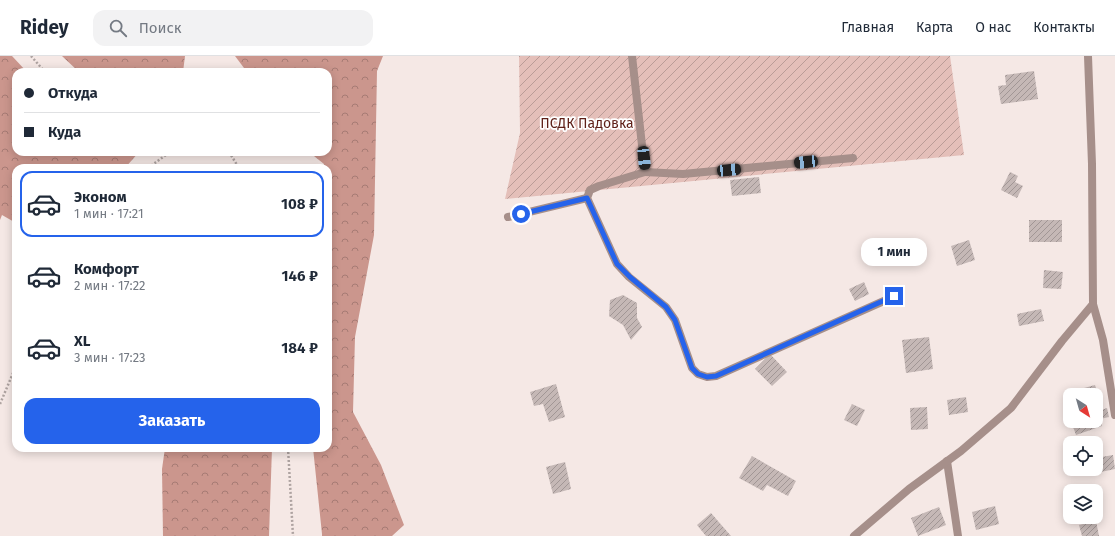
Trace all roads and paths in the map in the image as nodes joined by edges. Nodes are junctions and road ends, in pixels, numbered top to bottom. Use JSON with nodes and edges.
{"nodes":[{"id":1,"x":31,"y":56,"type":"edge"},
{"id":2,"x":632,"y":56,"type":"edge"},
{"id":3,"x":1088,"y":56,"type":"edge"},
{"id":4,"x":42,"y":68,"type":"edge"},
{"id":5,"x":164,"y":156,"type":"edge"},
{"id":6,"x":853,"y":158,"type":"dead end"},
{"id":7,"x":154,"y":164,"type":"edge"},
{"id":8,"x":645,"y":172,"type":"junction"},
{"id":9,"x":587,"y":198,"type":"junction"},
{"id":10,"x":508,"y":217,"type":"dead end"},
{"id":11,"x":894,"y":296,"type":"dead end"},
{"id":12,"x":1093,"y":304,"type":"junction"},
{"id":13,"x":12,"y":376,"type":"edge"},
{"id":14,"x":0,"y":404,"type":"edge"},
{"id":15,"x":1115,"y":415,"type":"edge"},
{"id":16,"x":288,"y":452,"type":"edge"},
{"id":17,"x":948,"y":461,"type":"junction"},
{"id":18,"x":293,"y":536,"type":"edge"},
{"id":19,"x":854,"y":536,"type":"edge"},
{"id":20,"x":958,"y":536,"type":"edge"}],
"edges":[{"from":1,"to":4,"type":"path"},
{"from":2,"to":8,"type":"street"},
{"from":3,"to":12,"type":"street"},
{"from":5,"to":7,"type":"path"},
{"from":6,"to":8,"type":"street"},
{"from":8,"to":9,"type":"street"},
{"from":9,"to":10,"type":"street"},
{"from":9,"to":11,"type":"street"},
{"from":12,"to":15,"type":"street"},
{"from":12,"to":17,"type":"street"},
{"from":13,"to":14,"type":"path"},
{"from":16,"to":18,"type":"path"},
{"from":17,"to":19,"type":"street"},
{"from":17,"to":20,"type":"street"}]}
